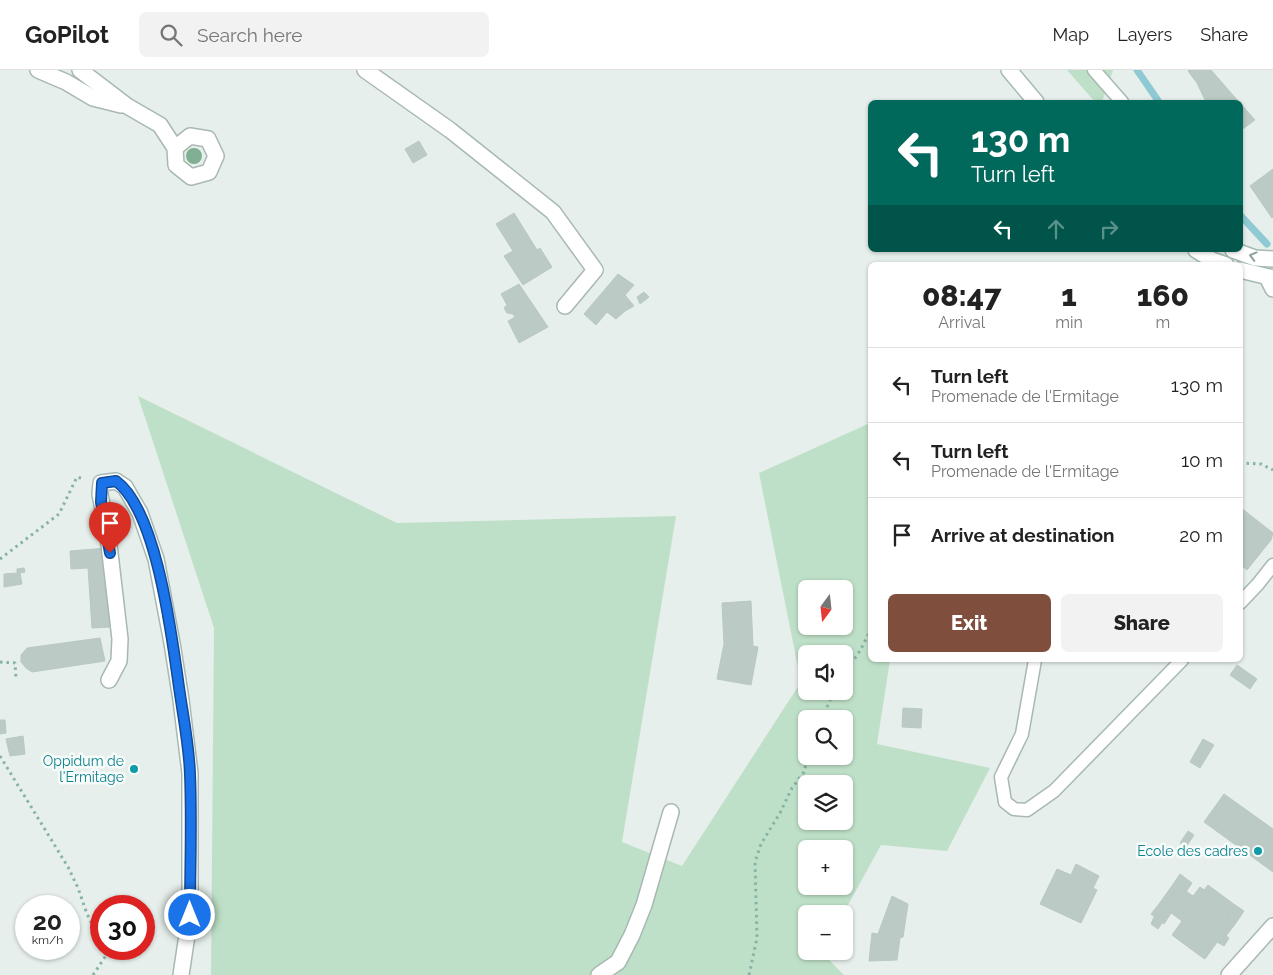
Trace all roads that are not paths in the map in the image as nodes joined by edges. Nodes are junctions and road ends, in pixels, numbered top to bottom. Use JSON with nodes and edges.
{"nodes":[{"id":1,"x":38,"y":70,"type":"edge"},
{"id":2,"x":80,"y":70,"type":"edge"},
{"id":3,"x":365,"y":70,"type":"edge"},
{"id":4,"x":1009,"y":70,"type":"edge"},
{"id":5,"x":1094,"y":70,"type":"edge"},
{"id":6,"x":1034,"y":100,"type":"edge"},
{"id":7,"x":1120,"y":100,"type":"edge"},
{"id":8,"x":127,"y":106,"type":"junction"},
{"id":9,"x":176,"y":148,"type":"dead end"},
{"id":10,"x":1199,"y":252,"type":"edge"},
{"id":11,"x":1239,"y":252,"type":"edge"},
{"id":12,"x":1273,"y":259,"type":"edge"},
{"id":13,"x":1218,"y":262,"type":"edge"},
{"id":14,"x":1243,"y":271,"type":"edge"},
{"id":15,"x":1271,"y":282,"type":"edge"},
{"id":16,"x":564,"y":306,"type":"dead end"},
{"id":17,"x":1273,"y":565,"type":"edge"},
{"id":18,"x":1243,"y":600,"type":"edge"},
{"id":19,"x":1035,"y":662,"type":"edge"},
{"id":20,"x":1180,"y":662,"type":"edge"},
{"id":21,"x":108,"y":680,"type":"dead end"},
{"id":22,"x":671,"y":812,"type":"dead end"},
{"id":23,"x":1273,"y":926,"type":"edge"},
{"id":24,"x":182,"y":975,"type":"edge"},
{"id":25,"x":599,"y":975,"type":"edge"},
{"id":26,"x":1229,"y":975,"type":"edge"}],
"edges":[{"from":1,"to":8,"type":"street"},
{"from":2,"to":8,"type":"street"},
{"from":3,"to":16,"type":"street"},
{"from":4,"to":6,"type":"street"},
{"from":5,"to":7,"type":"lane"},
{"from":8,"to":9,"type":"street"},
{"from":10,"to":13,"type":"street"},
{"from":12,"to":11,"type":"street","one_way":true},
{"from":14,"to":15,"type":"street"},
{"from":17,"to":18,"type":"lane"},
{"from":19,"to":20,"type":"lane"},
{"from":21,"to":24,"type":"street"},
{"from":22,"to":25,"type":"street"},
{"from":23,"to":26,"type":"street"}]}
